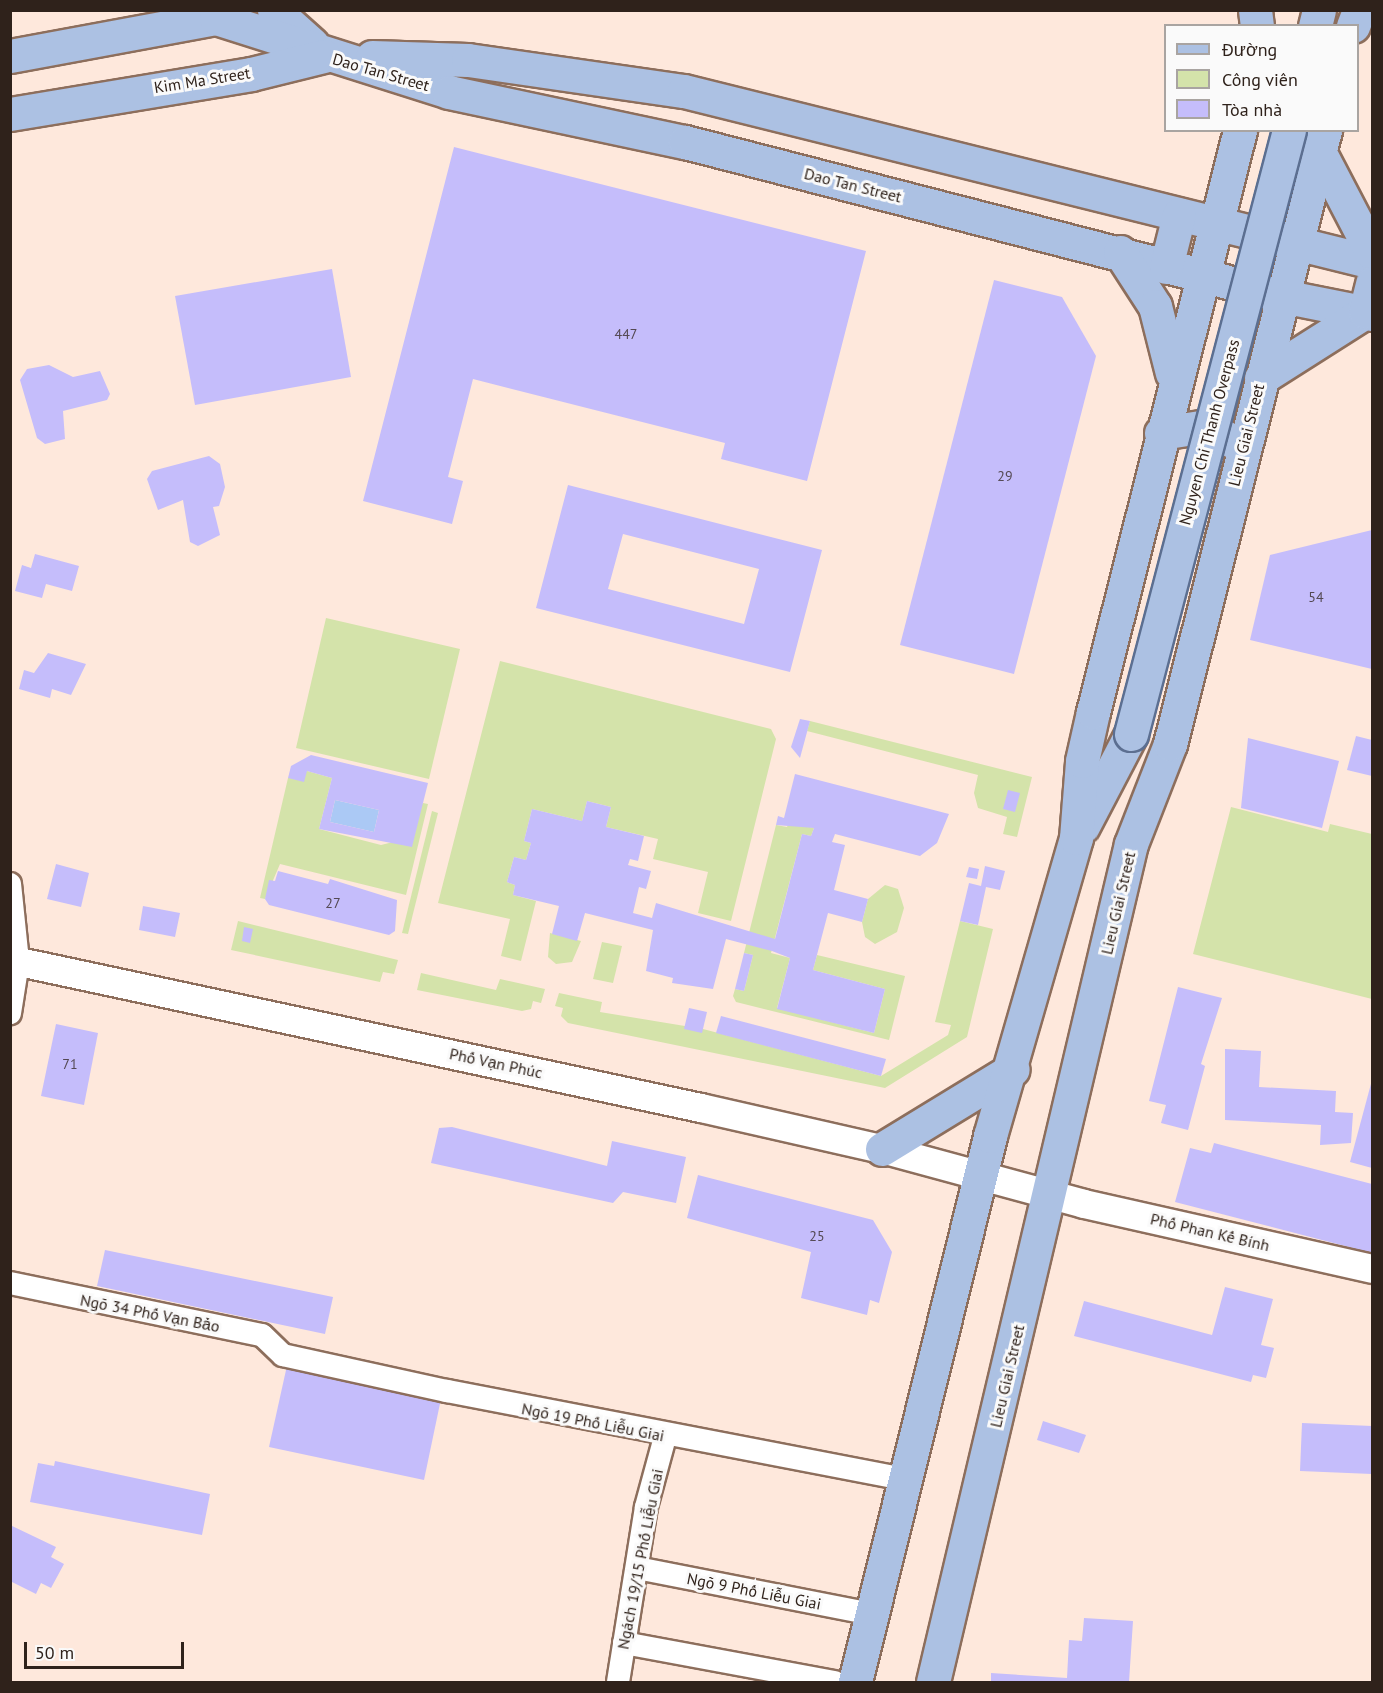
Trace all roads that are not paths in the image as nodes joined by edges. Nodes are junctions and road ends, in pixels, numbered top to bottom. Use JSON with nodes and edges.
{"nodes":[{"id":1,"x":274,"y":10,"type":"edge"},
{"id":2,"x":10,"y":56,"type":"edge"},
{"id":3,"x":325,"y":56,"type":"junction"},
{"id":4,"x":10,"y":114,"type":"edge"},
{"id":5,"x":1239,"y":132,"type":"edge"},
{"id":6,"x":1288,"y":132,"type":"edge"},
{"id":7,"x":1323,"y":142,"type":"edge"},
{"id":8,"x":1179,"y":215,"type":"junction"},
{"id":9,"x":1215,"y":223,"type":"junction"},
{"id":10,"x":1295,"y":243,"type":"junction"},
{"id":11,"x":1120,"y":252,"type":"junction"},
{"id":12,"x":1372,"y":252,"type":"edge"},
{"id":13,"x":1372,"y":262,"type":"edge"},
{"id":14,"x":1166,"y":267,"type":"junction"},
{"id":15,"x":1201,"y":275,"type":"junction"},
{"id":16,"x":1282,"y":296,"type":"junction"},
{"id":17,"x":1370,"y":303,"type":"edge"},
{"id":18,"x":1261,"y":378,"type":"junction"},
{"id":19,"x":1173,"y":380,"type":"junction"},
{"id":20,"x":1161,"y":434,"type":"junction"},
{"id":21,"x":1242,"y":453,"type":"junction"},
{"id":22,"x":1131,"y":734,"type":"junction"},
{"id":23,"x":1076,"y":838,"type":"junction"},
{"id":24,"x":1131,"y":844,"type":"junction"},
{"id":25,"x":10,"y":884,"type":"edge"},
{"id":26,"x":14,"y":961,"type":"edge"},
{"id":27,"x":10,"y":1013,"type":"edge"},
{"id":28,"x":1013,"y":1069,"type":"junction"},
{"id":29,"x":882,"y":1149,"type":"junction"},
{"id":30,"x":980,"y":1174,"type":"junction"},
{"id":31,"x":1047,"y":1194,"type":"junction"},
{"id":32,"x":1372,"y":1269,"type":"edge"},
{"id":33,"x":10,"y":1283,"type":"edge"},
{"id":34,"x":282,"y":1355,"type":"joint"},
{"id":35,"x":665,"y":1437,"type":"junction"},
{"id":36,"x":906,"y":1479,"type":"junction"},
{"id":37,"x":637,"y":1568,"type":"junction"},
{"id":38,"x":871,"y":1614,"type":"junction"},
{"id":39,"x":624,"y":1643,"type":"junction"},
{"id":40,"x":618,"y":1683,"type":"edge"},
{"id":41,"x":834,"y":1683,"type":"edge"},
{"id":42,"x":855,"y":1683,"type":"edge"},
{"id":43,"x":933,"y":1683,"type":"edge"}],
"edges":[{"from":1,"to":3,"type":"main road"},
{"from":2,"to":3,"type":"main road"},
{"from":3,"to":4,"type":"main road","name":"Kim Ma Street"},
{"from":3,"to":8,"type":"main road","name":"Dao Tan Street"},
{"from":3,"to":11,"type":"main road","name":"Dao Tan Street"},
{"from":5,"to":9,"type":"main road"},
{"from":6,"to":22,"type":"main road","name":"Nguyen Chi Thanh Overpass","bridge":true},
{"from":7,"to":10,"type":"main road","name":"Lieu Giai Street"},
{"from":7,"to":12,"type":"main road"},
{"from":8,"to":9,"type":"main road","name":"Dao Tan Street"},
{"from":8,"to":14,"type":"main road"},
{"from":9,"to":10,"type":"main road","name":"Dao Tan Street"},
{"from":9,"to":15,"type":"main road"},
{"from":10,"to":13,"type":"main road","name":"Dao Tan Street"},
{"from":10,"to":16,"type":"main road","name":"Lieu Giai Street"},
{"from":11,"to":14,"type":"main road","name":"Dao Tan Street"},
{"from":11,"to":19,"type":"main road"},
{"from":14,"to":15,"type":"main road","name":"Dao Tan Street"},
{"from":15,"to":16,"type":"main road","name":"Dao Tan Street"},
{"from":15,"to":19,"type":"main road"},
{"from":16,"to":17,"type":"main road","name":"Dao Tan Street"},
{"from":16,"to":18,"type":"main road","name":"Lieu Giai Street"},
{"from":17,"to":18,"type":"main road"},
{"from":18,"to":21,"type":"main road","name":"Lieu Giai Street"},
{"from":19,"to":20,"type":"main road"},
{"from":20,"to":21,"type":"main road"},
{"from":20,"to":23,"type":"main road"},
{"from":21,"to":24,"type":"main road","name":"Lieu Giai Street"},
{"from":22,"to":23,"type":"main road","name":"Nguyen Chi Thanh Overpass"},
{"from":22,"to":24,"type":"main road","name":"Nguyen Chi Thanh Overpass"},
{"from":23,"to":28,"type":"main road"},
{"from":24,"to":31,"type":"main road","name":"Lieu Giai Street"},
{"from":25,"to":26,"type":"street"},
{"from":26,"to":27,"type":"street"},
{"from":26,"to":29,"type":"street","name":"Phố Vạn Phúc"},
{"from":28,"to":29,"type":"main road"},
{"from":28,"to":30,"type":"main road"},
{"from":29,"to":30,"type":"street","name":"Phố Vạn Phúc"},
{"from":30,"to":31,"type":"street","name":"Phố Phan Kế Bính"},
{"from":30,"to":36,"type":"main road"},
{"from":31,"to":32,"type":"street","name":"Phố Phan Kế Bính"},
{"from":31,"to":43,"type":"main road","name":"Lieu Giai Street"},
{"from":33,"to":34,"type":"street","name":"Ngõ 34 Phố Vạn Bảo"},
{"from":34,"to":35,"type":"street","name":"Ngõ 19 Phố Liễu Giai"},
{"from":35,"to":36,"type":"street","name":"Ngõ 19 Phố Liễu Giai"},
{"from":35,"to":37,"type":"street","name":"Ngách 19/15 Phố Liễu Giai"},
{"from":36,"to":38,"type":"main road"},
{"from":37,"to":38,"type":"street","name":"Ngõ 9 Phố Liễu Giai"},
{"from":37,"to":39,"type":"street","name":"Ngách 19/15 Phố Liễu Giai"},
{"from":38,"to":42,"type":"main road"},
{"from":39,"to":40,"type":"street","name":"Ngách 19/15 Phố Liễu Giai"},
{"from":39,"to":41,"type":"street"}]}
